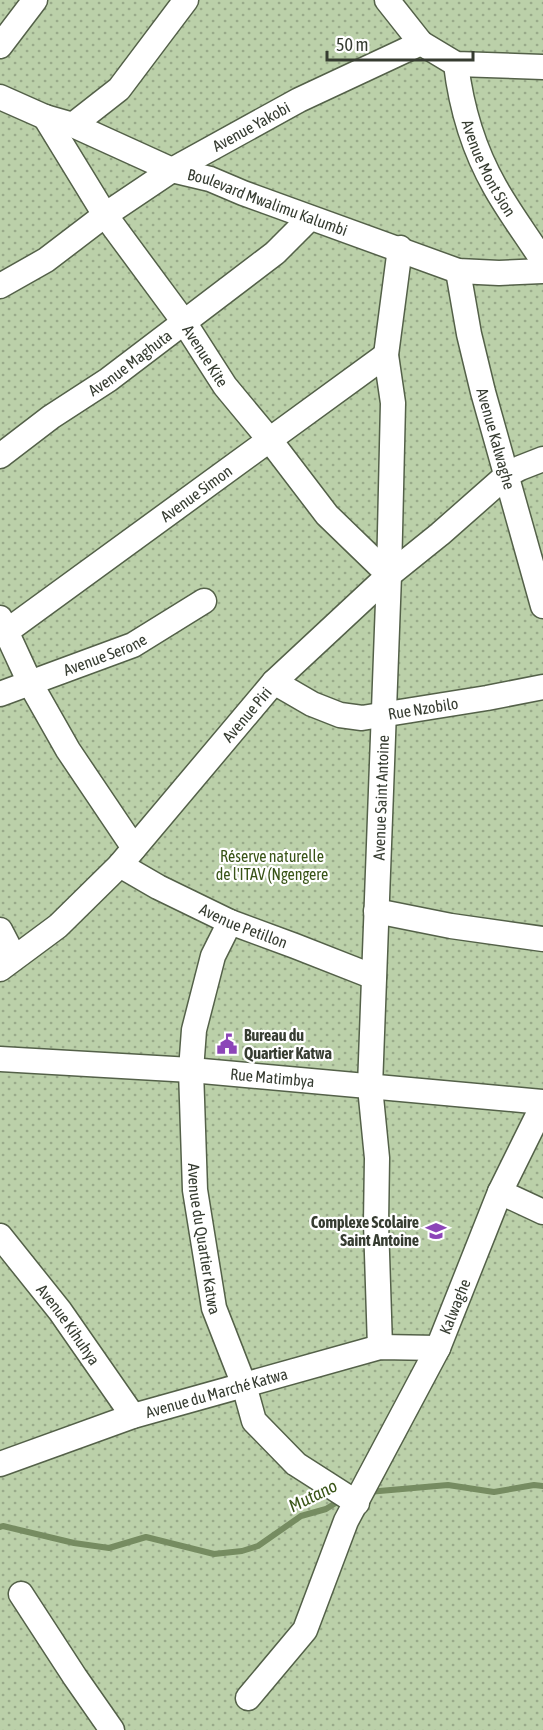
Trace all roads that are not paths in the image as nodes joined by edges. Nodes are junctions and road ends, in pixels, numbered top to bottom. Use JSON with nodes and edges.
{"nodes":[{"id":1,"x":35,"y":0,"type":"edge"},
{"id":2,"x":186,"y":0,"type":"edge"},
{"id":3,"x":387,"y":0,"type":"edge"},
{"id":4,"x":421,"y":43,"type":"junction"},
{"id":5,"x":0,"y":46,"type":"edge"},
{"id":6,"x":456,"y":64,"type":"junction"},
{"id":7,"x":543,"y":67,"type":"edge"},
{"id":8,"x":0,"y":97,"type":"edge"},
{"id":9,"x":45,"y":117,"type":"junction"},
{"id":10,"x":73,"y":125,"type":"junction"},
{"id":11,"x":172,"y":170,"type":"junction"},
{"id":12,"x":105,"y":215,"type":"junction"},
{"id":13,"x":310,"y":218,"type":"junction"},
{"id":14,"x":400,"y":248,"type":"junction"},
{"id":15,"x":543,"y":261,"type":"edge"},
{"id":16,"x":458,"y":270,"type":"junction"},
{"id":17,"x":543,"y":271,"type":"edge"},
{"id":18,"x":0,"y":286,"type":"edge"},
{"id":19,"x":184,"y":322,"type":"junction"},
{"id":20,"x":386,"y":354,"type":"junction"},
{"id":21,"x":269,"y":439,"type":"junction"},
{"id":22,"x":0,"y":456,"type":"edge"},
{"id":23,"x":543,"y":459,"type":"edge"},
{"id":24,"x":507,"y":475,"type":"junction"},
{"id":25,"x":389,"y":575,"type":"junction"},
{"id":26,"x":204,"y":601,"type":"dead end"},
{"id":27,"x":543,"y":606,"type":"edge"},
{"id":28,"x":3,"y":625,"type":"edge"},
{"id":29,"x":274,"y":682,"type":"junction"},
{"id":30,"x":30,"y":683,"type":"junction"},
{"id":31,"x":543,"y":687,"type":"edge"},
{"id":32,"x":0,"y":694,"type":"edge"},
{"id":33,"x":384,"y":715,"type":"junction"},
{"id":34,"x":127,"y":856,"type":"junction"},
{"id":35,"x":376,"y":911,"type":"junction"},
{"id":36,"x":230,"y":922,"type":"junction"},
{"id":37,"x":0,"y":930,"type":"edge"},
{"id":38,"x":543,"y":939,"type":"edge"},
{"id":39,"x":7,"y":963,"type":"edge"},
{"id":40,"x":374,"y":977,"type":"junction"},
{"id":41,"x":0,"y":1059,"type":"edge"},
{"id":42,"x":191,"y":1070,"type":"junction"},
{"id":43,"x":370,"y":1087,"type":"junction"},
{"id":44,"x":543,"y":1103,"type":"edge"},
{"id":45,"x":500,"y":1192,"type":"junction"},
{"id":46,"x":543,"y":1212,"type":"edge"},
{"id":47,"x":0,"y":1236,"type":"edge"},
{"id":48,"x":380,"y":1347,"type":"junction"},
{"id":49,"x":438,"y":1348,"type":"junction"},
{"id":50,"x":244,"y":1385,"type":"junction"},
{"id":51,"x":133,"y":1416,"type":"junction"},
{"id":52,"x":0,"y":1464,"type":"edge"},
{"id":53,"x":357,"y":1503,"type":"junction"},
{"id":54,"x":21,"y":1594,"type":"dead end"},
{"id":55,"x":248,"y":1698,"type":"dead end"},
{"id":56,"x":112,"y":1730,"type":"edge"}],
"edges":[{"from":1,"to":5,"type":"street"},
{"from":2,"to":10,"type":"street"},
{"from":3,"to":4,"type":"street"},
{"from":4,"to":6,"type":"street"},
{"from":4,"to":11,"type":"street","name":"Avenue Yakobi"},
{"from":6,"to":7,"type":"street"},
{"from":6,"to":15,"type":"street","name":"Avenue Mont Sion"},
{"from":8,"to":9,"type":"street","name":"Boulevard Mwalimu Kalumbi"},
{"from":9,"to":10,"type":"street","name":"Boulevard Mwalimu Kalumbi"},
{"from":9,"to":12,"type":"street","name":"Avenue Kite"},
{"from":10,"to":11,"type":"street","name":"Boulevard Mwalimu Kalumbi"},
{"from":11,"to":12,"type":"street","name":"Avenue Yakobi"},
{"from":11,"to":13,"type":"street","name":"Boulevard Mwalimu Kalumbi"},
{"from":12,"to":18,"type":"street","name":"Avenue Yakobi"},
{"from":12,"to":19,"type":"street","name":"Avenue Kite"},
{"from":13,"to":14,"type":"street","name":"Boulevard Mwalimu Kalumbi"},
{"from":13,"to":19,"type":"street","name":"Avenue Maghuta"},
{"from":14,"to":16,"type":"street","name":"Boulevard Mwalimu Kalumbi"},
{"from":14,"to":20,"type":"street","name":"Avenue Saint Antoine"},
{"from":16,"to":17,"type":"street","name":"Boulevard Mwalimu Kalumbi"},
{"from":16,"to":24,"type":"street","name":"Avenue Kalwaghe"},
{"from":19,"to":21,"type":"street","name":"Avenue Kite"},
{"from":19,"to":22,"type":"street","name":"Avenue Maghuta"},
{"from":20,"to":21,"type":"street","name":"Avenue Simon"},
{"from":20,"to":25,"type":"street","name":"Avenue Saint Antoine"},
{"from":21,"to":25,"type":"street","name":"Avenue Kite"},
{"from":21,"to":28,"type":"street","name":"Avenue Simon"},
{"from":23,"to":24,"type":"street","name":"Avenue Piri"},
{"from":24,"to":25,"type":"street","name":"Avenue Piri"},
{"from":24,"to":27,"type":"street","name":"Avenue Kalwaghe"},
{"from":25,"to":29,"type":"street","name":"Avenue Piri"},
{"from":25,"to":33,"type":"street","name":"Avenue Saint Antoine"},
{"from":26,"to":30,"type":"street","name":"Avenue Serone"},
{"from":28,"to":30,"type":"street","name":"Avenue Petillon"},
{"from":29,"to":33,"type":"street","name":"Rue Nzobilo"},
{"from":29,"to":34,"type":"street","name":"Avenue Piri"},
{"from":30,"to":32,"type":"street","name":"Avenue Serone"},
{"from":30,"to":34,"type":"street","name":"Avenue Petillon"},
{"from":31,"to":33,"type":"street","name":"Rue Nzobilo"},
{"from":33,"to":35,"type":"street","name":"Avenue Saint Antoine"},
{"from":34,"to":36,"type":"street","name":"Avenue Petillon"},
{"from":34,"to":39,"type":"street","name":"Avenue Piri"},
{"from":35,"to":38,"type":"street"},
{"from":35,"to":40,"type":"street","name":"Avenue Saint Antoine"},
{"from":36,"to":40,"type":"street","name":"Avenue Petillon"},
{"from":36,"to":42,"type":"street","name":"Avenue du Quartier Katwa"},
{"from":37,"to":39,"type":"street"},
{"from":40,"to":43,"type":"street","name":"Avenue Saint Antoine"},
{"from":41,"to":42,"type":"street","name":"Rue Matimbya"},
{"from":42,"to":43,"type":"street","name":"Rue Matimbya"},
{"from":42,"to":50,"type":"street","name":"Avenue du Quartier Katwa"},
{"from":43,"to":44,"type":"street","name":"Rue Matimbya"},
{"from":43,"to":48,"type":"street","name":"Avenue Saint Antoine"},
{"from":44,"to":45,"type":"street","name":"Kalwaghe"},
{"from":45,"to":46,"type":"street"},
{"from":45,"to":49,"type":"street","name":"Kalwaghe"},
{"from":47,"to":51,"type":"street","name":"Avenue Kihuhya"},
{"from":48,"to":49,"type":"street","name":"Avenue du Marché Katwa"},
{"from":48,"to":50,"type":"street","name":"Avenue du Marché Katwa"},
{"from":49,"to":53,"type":"street","name":"Kalwaghe"},
{"from":50,"to":51,"type":"street","name":"Avenue du Marché Katwa"},
{"from":50,"to":53,"type":"street","name":"Avenue du Quartier Katwa"},
{"from":51,"to":52,"type":"street","name":"Avenue du Marché Katwa"},
{"from":53,"to":55,"type":"street","name":"Kalwaghe"},
{"from":54,"to":56,"type":"street"}]}
